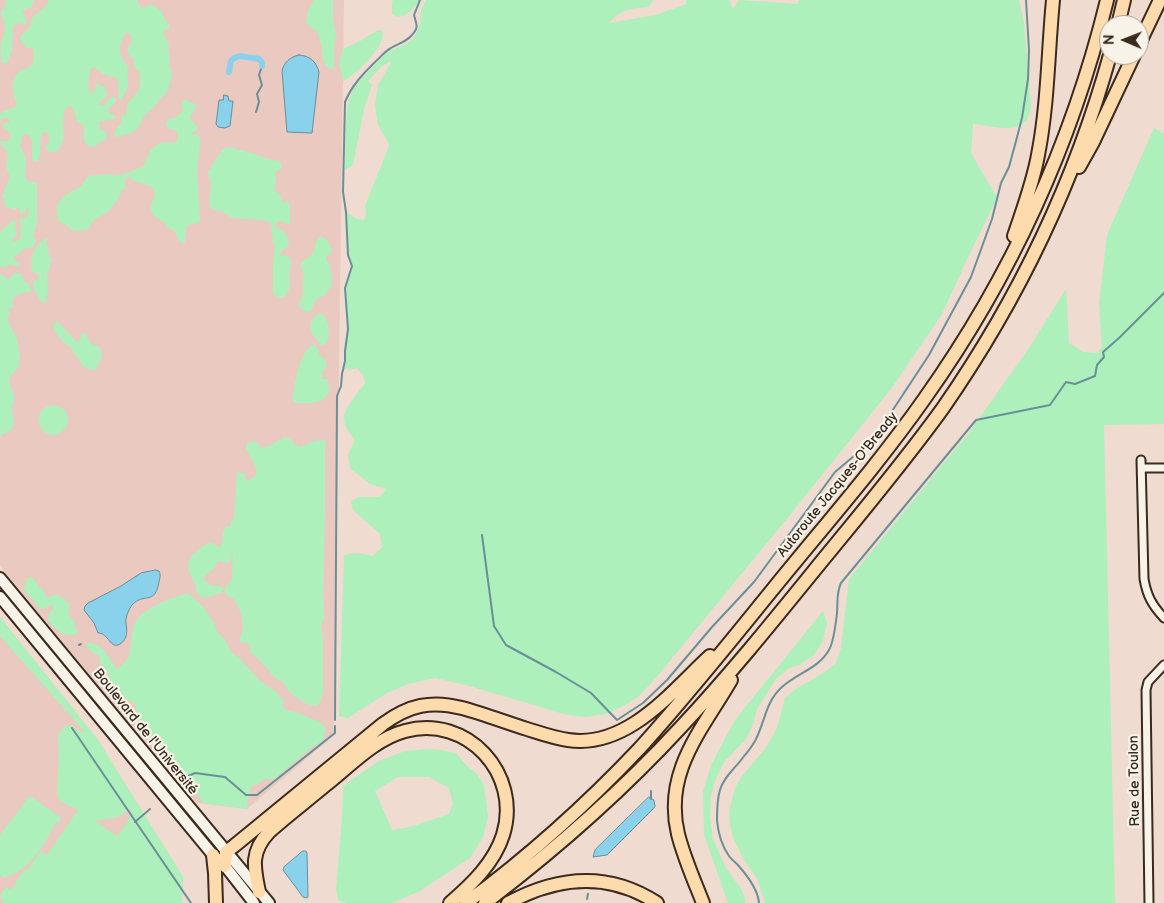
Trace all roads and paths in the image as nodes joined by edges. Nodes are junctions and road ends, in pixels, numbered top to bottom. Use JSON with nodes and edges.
{"nodes":[{"id":1,"x":1053,"y":0,"type":"edge"},
{"id":2,"x":1107,"y":0,"type":"edge"},
{"id":3,"x":1124,"y":0,"type":"edge"},
{"id":4,"x":1160,"y":0,"type":"edge"},
{"id":5,"x":1120,"y":15,"type":"edge"},
{"id":6,"x":1149,"y":23,"type":"edge"},
{"id":7,"x":1107,"y":65,"type":"edge"},
{"id":8,"x":1129,"y":65,"type":"edge"},
{"id":9,"x":1052,"y":215,"type":"junction"},
{"id":10,"x":1000,"y":278,"type":"junction"},
{"id":11,"x":1164,"y":468,"type":"edge"},
{"id":12,"x":0,"y":578,"type":"edge"},
{"id":13,"x":0,"y":597,"type":"edge"},
{"id":14,"x":1164,"y":618,"type":"edge"},
{"id":15,"x":746,"y":622,"type":"junction"},
{"id":16,"x":749,"y":650,"type":"junction"},
{"id":17,"x":1164,"y":665,"type":"edge"},
{"id":18,"x":226,"y":852,"type":"junction"},
{"id":19,"x":213,"y":855,"type":"junction"},
{"id":20,"x":225,"y":866,"type":"junction"},
{"id":21,"x":257,"y":897,"type":"edge"},
{"id":22,"x":216,"y":903,"type":"edge"},
{"id":23,"x":269,"y":903,"type":"edge"},
{"id":24,"x":450,"y":903,"type":"edge"},
{"id":25,"x":466,"y":903,"type":"edge"},
{"id":26,"x":485,"y":903,"type":"edge"},
{"id":27,"x":508,"y":903,"type":"edge"},
{"id":28,"x":657,"y":903,"type":"edge"},
{"id":29,"x":703,"y":903,"type":"edge"},
{"id":30,"x":1149,"y":903,"type":"edge"}],
"edges":[{"from":1,"to":10,"type":"highway"},
{"from":2,"to":10,"type":"highway","name":"Autoroute Jacques-O'Bready"},
{"from":3,"to":5,"type":"highway"},
{"from":4,"to":6,"type":"highway"},
{"from":7,"to":9,"type":"highway"},
{"from":8,"to":9,"type":"highway"},
{"from":9,"to":16,"type":"highway"},
{"from":10,"to":15,"type":"highway","name":"Autoroute Jacques-O'Bready"},
{"from":11,"to":14,"type":"street"},
{"from":12,"to":18,"type":"main road","name":"Boulevard de l'Université"},
{"from":13,"to":19,"type":"main road","name":"Boulevard de l'Université"},
{"from":15,"to":18,"type":"highway"},
{"from":15,"to":25,"type":"highway","name":"Autoroute Jacques-O'Bready"},
{"from":16,"to":26,"type":"highway"},
{"from":16,"to":29,"type":"highway"},
{"from":17,"to":30,"type":"street","name":"Rue de Toulon"},
{"from":18,"to":20,"type":"highway"},
{"from":18,"to":21,"type":"main road","name":"Boulevard de l'Université"},
{"from":19,"to":20,"type":"main road","name":"Boulevard de l'Université"},
{"from":19,"to":22,"type":"highway"},
{"from":20,"to":21,"type":"main road","name":"Boulevard de l'Université"},
{"from":21,"to":23,"type":"main road","name":"Boulevard de l'Université"},
{"from":21,"to":24,"type":"highway"},
{"from":27,"to":28,"type":"highway"}]}
